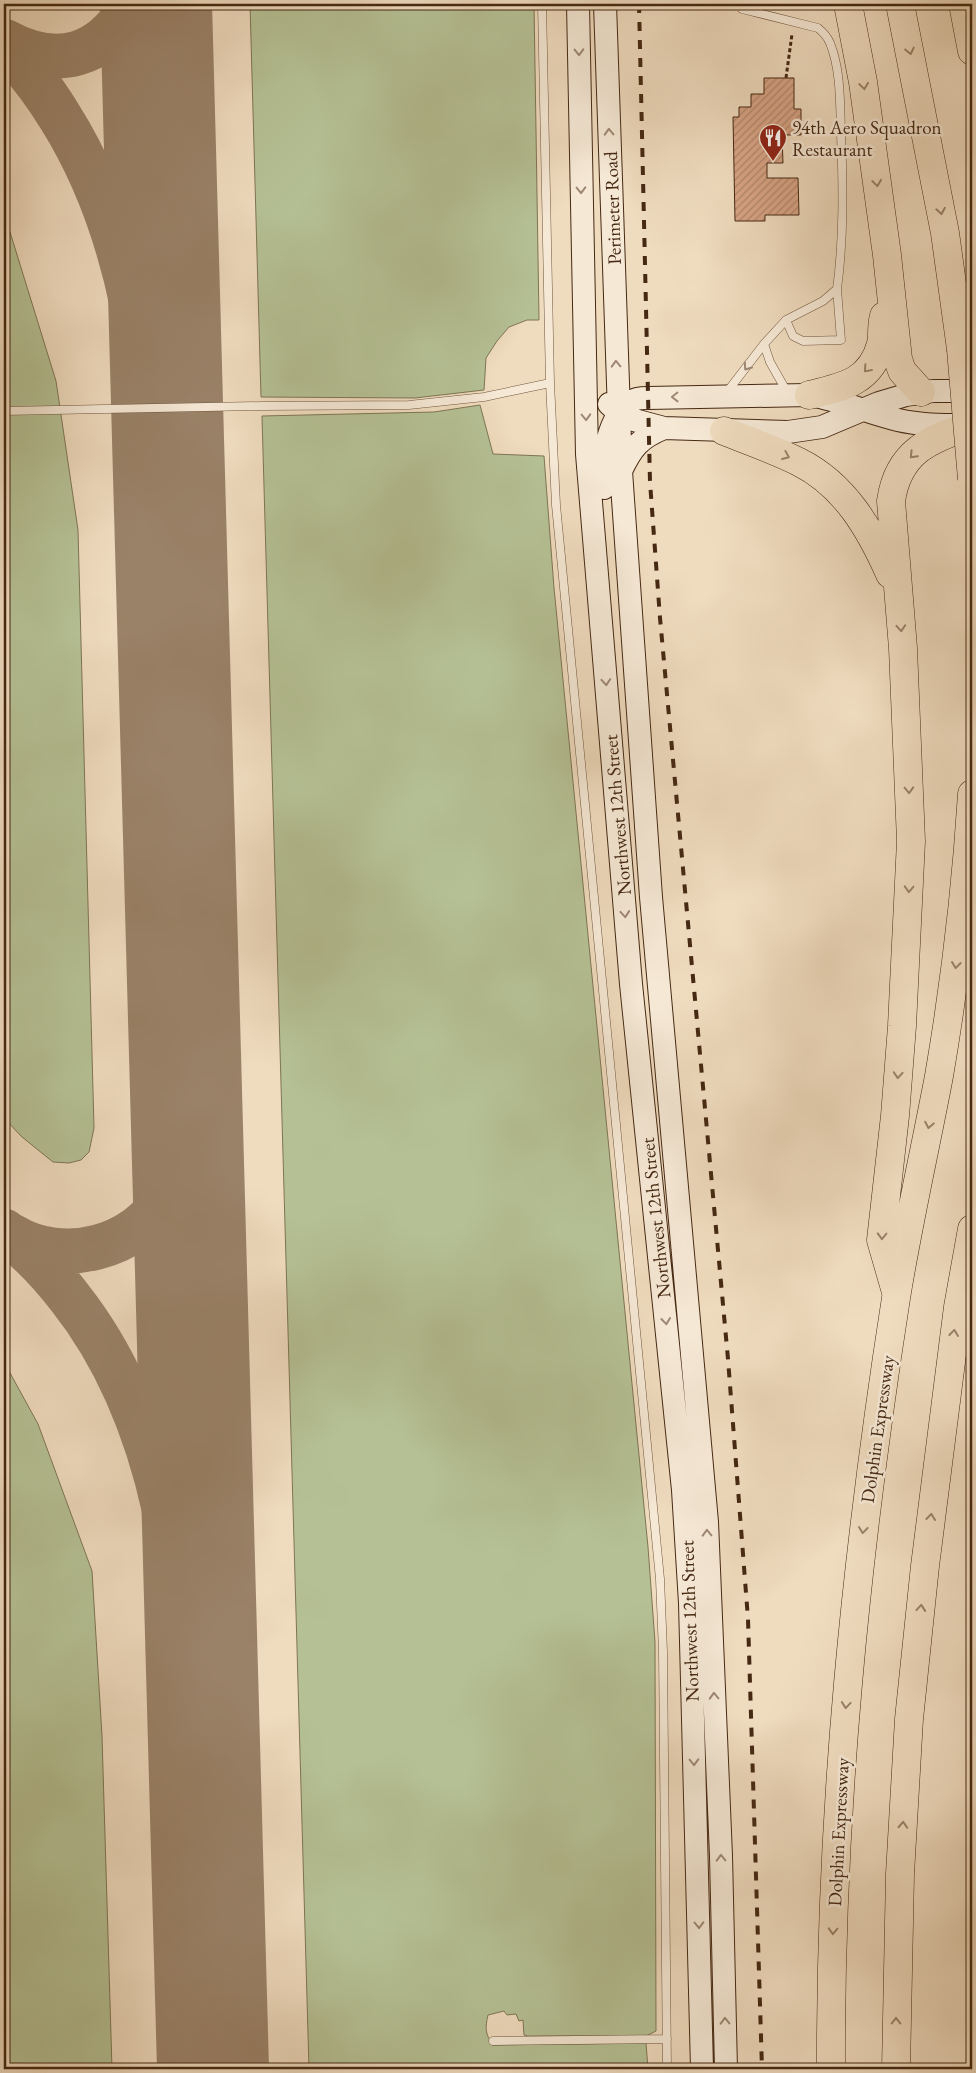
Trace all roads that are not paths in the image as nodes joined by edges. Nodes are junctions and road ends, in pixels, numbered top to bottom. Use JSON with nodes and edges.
{"nodes":[{"id":1,"x":542,"y":4,"type":"edge"},
{"id":2,"x":578,"y":4,"type":"edge"},
{"id":3,"x":605,"y":4,"type":"edge"},
{"id":4,"x":742,"y":4,"type":"edge"},
{"id":5,"x":848,"y":4,"type":"edge"},
{"id":6,"x":900,"y":4,"type":"edge"},
{"id":7,"x":963,"y":4,"type":"edge"},
{"id":8,"x":972,"y":51,"type":"edge"},
{"id":9,"x":837,"y":289,"type":"junction"},
{"id":10,"x":891,"y":291,"type":"junction"},
{"id":11,"x":786,"y":320,"type":"junction"},
{"id":12,"x":764,"y":344,"type":"junction"},
{"id":13,"x":585,"y":368,"type":"junction"},
{"id":14,"x":550,"y":383,"type":"junction"},
{"id":15,"x":972,"y":391,"type":"edge"},
{"id":16,"x":921,"y":392,"type":"junction"},
{"id":17,"x":799,"y":394,"type":"junction"},
{"id":18,"x":724,"y":396,"type":"junction"},
{"id":19,"x":863,"y":409,"type":"junction"},
{"id":20,"x":4,"y":411,"type":"edge"},
{"id":21,"x":619,"y":413,"type":"junction"},
{"id":22,"x":972,"y":425,"type":"edge"},
{"id":23,"x":664,"y":428,"type":"junction"},
{"id":24,"x":724,"y":431,"type":"junction"},
{"id":25,"x":621,"y":471,"type":"junction"},
{"id":26,"x":972,"y":479,"type":"edge"},
{"id":27,"x":972,"y":484,"type":"edge"},
{"id":28,"x":899,"y":595,"type":"junction"},
{"id":29,"x":602,"y":634,"type":"junction"},
{"id":30,"x":972,"y":794,"type":"edge"},
{"id":31,"x":972,"y":1229,"type":"edge"},
{"id":32,"x":897,"y":1296,"type":"junction"},
{"id":33,"x":972,"y":1339,"type":"edge"},
{"id":34,"x":940,"y":1450,"type":"junction"},
{"id":35,"x":666,"y":2039,"type":"junction"},
{"id":36,"x":493,"y":2041,"type":"dead end"},
{"id":37,"x":667,"y":2069,"type":"edge"},
{"id":38,"x":702,"y":2069,"type":"edge"},
{"id":39,"x":726,"y":2069,"type":"edge"},
{"id":40,"x":831,"y":2069,"type":"edge"},
{"id":41,"x":896,"y":2069,"type":"edge"}],
"edges":[{"from":1,"to":14,"type":"lane"},
{"from":2,"to":13,"type":"main road","name":"Perimeter Road","one_way":true},
{"from":21,"to":3,"type":"main road","name":"Perimeter Road","one_way":true},
{"from":4,"to":9,"type":"lane"},
{"from":5,"to":10,"type":"highway","one_way":true},
{"from":6,"to":26,"type":"highway","one_way":true,"bridge":true},
{"from":7,"to":8,"type":"highway"},
{"from":9,"to":11,"type":"lane"},
{"from":9,"to":11,"type":"lane"},
{"from":10,"to":16,"type":"highway"},
{"from":10,"to":17,"type":"highway","one_way":true},
{"from":11,"to":12,"type":"lane"},
{"from":12,"to":17,"type":"lane"},
{"from":12,"to":18,"type":"lane","one_way":true},
{"from":13,"to":21,"type":"main road"},
{"from":13,"to":29,"type":"main road","name":"Northwest 12th Street","one_way":true},
{"from":14,"to":20,"type":"lane"},
{"from":14,"to":35,"type":"lane"},
{"from":15,"to":16,"type":"main road"},
{"from":16,"to":19,"type":"main road"},
{"from":17,"to":18,"type":"main road"},
{"from":17,"to":19,"type":"main road"},
{"from":18,"to":21,"type":"main road","one_way":true},
{"from":19,"to":22,"type":"main road"},
{"from":19,"to":24,"type":"main road"},
{"from":21,"to":23,"type":"main road"},
{"from":21,"to":25,"type":"main road","name":"Northwest 12th Street"},
{"from":21,"to":29,"type":"main road"},
{"from":22,"to":28,"type":"highway","one_way":true},
{"from":23,"to":24,"type":"main road"},
{"from":23,"to":25,"type":"main road"},
{"from":24,"to":28,"type":"highway","one_way":true},
{"from":39,"to":25,"type":"main road","name":"Northwest 12th Street","one_way":true},
{"from":26,"to":27,"type":"highway"},
{"from":28,"to":32,"type":"highway","one_way":true},
{"from":29,"to":38,"type":"main road","name":"Northwest 12th Street","one_way":true},
{"from":30,"to":32,"type":"highway","name":"Dolphin Expressway","one_way":true},
{"from":34,"to":31,"type":"highway","one_way":true},
{"from":32,"to":40,"type":"highway","name":"Dolphin Expressway","one_way":true},
{"from":33,"to":34,"type":"highway"},
{"from":41,"to":34,"type":"highway","one_way":true},
{"from":35,"to":36,"type":"lane"},
{"from":35,"to":37,"type":"lane"}]}
